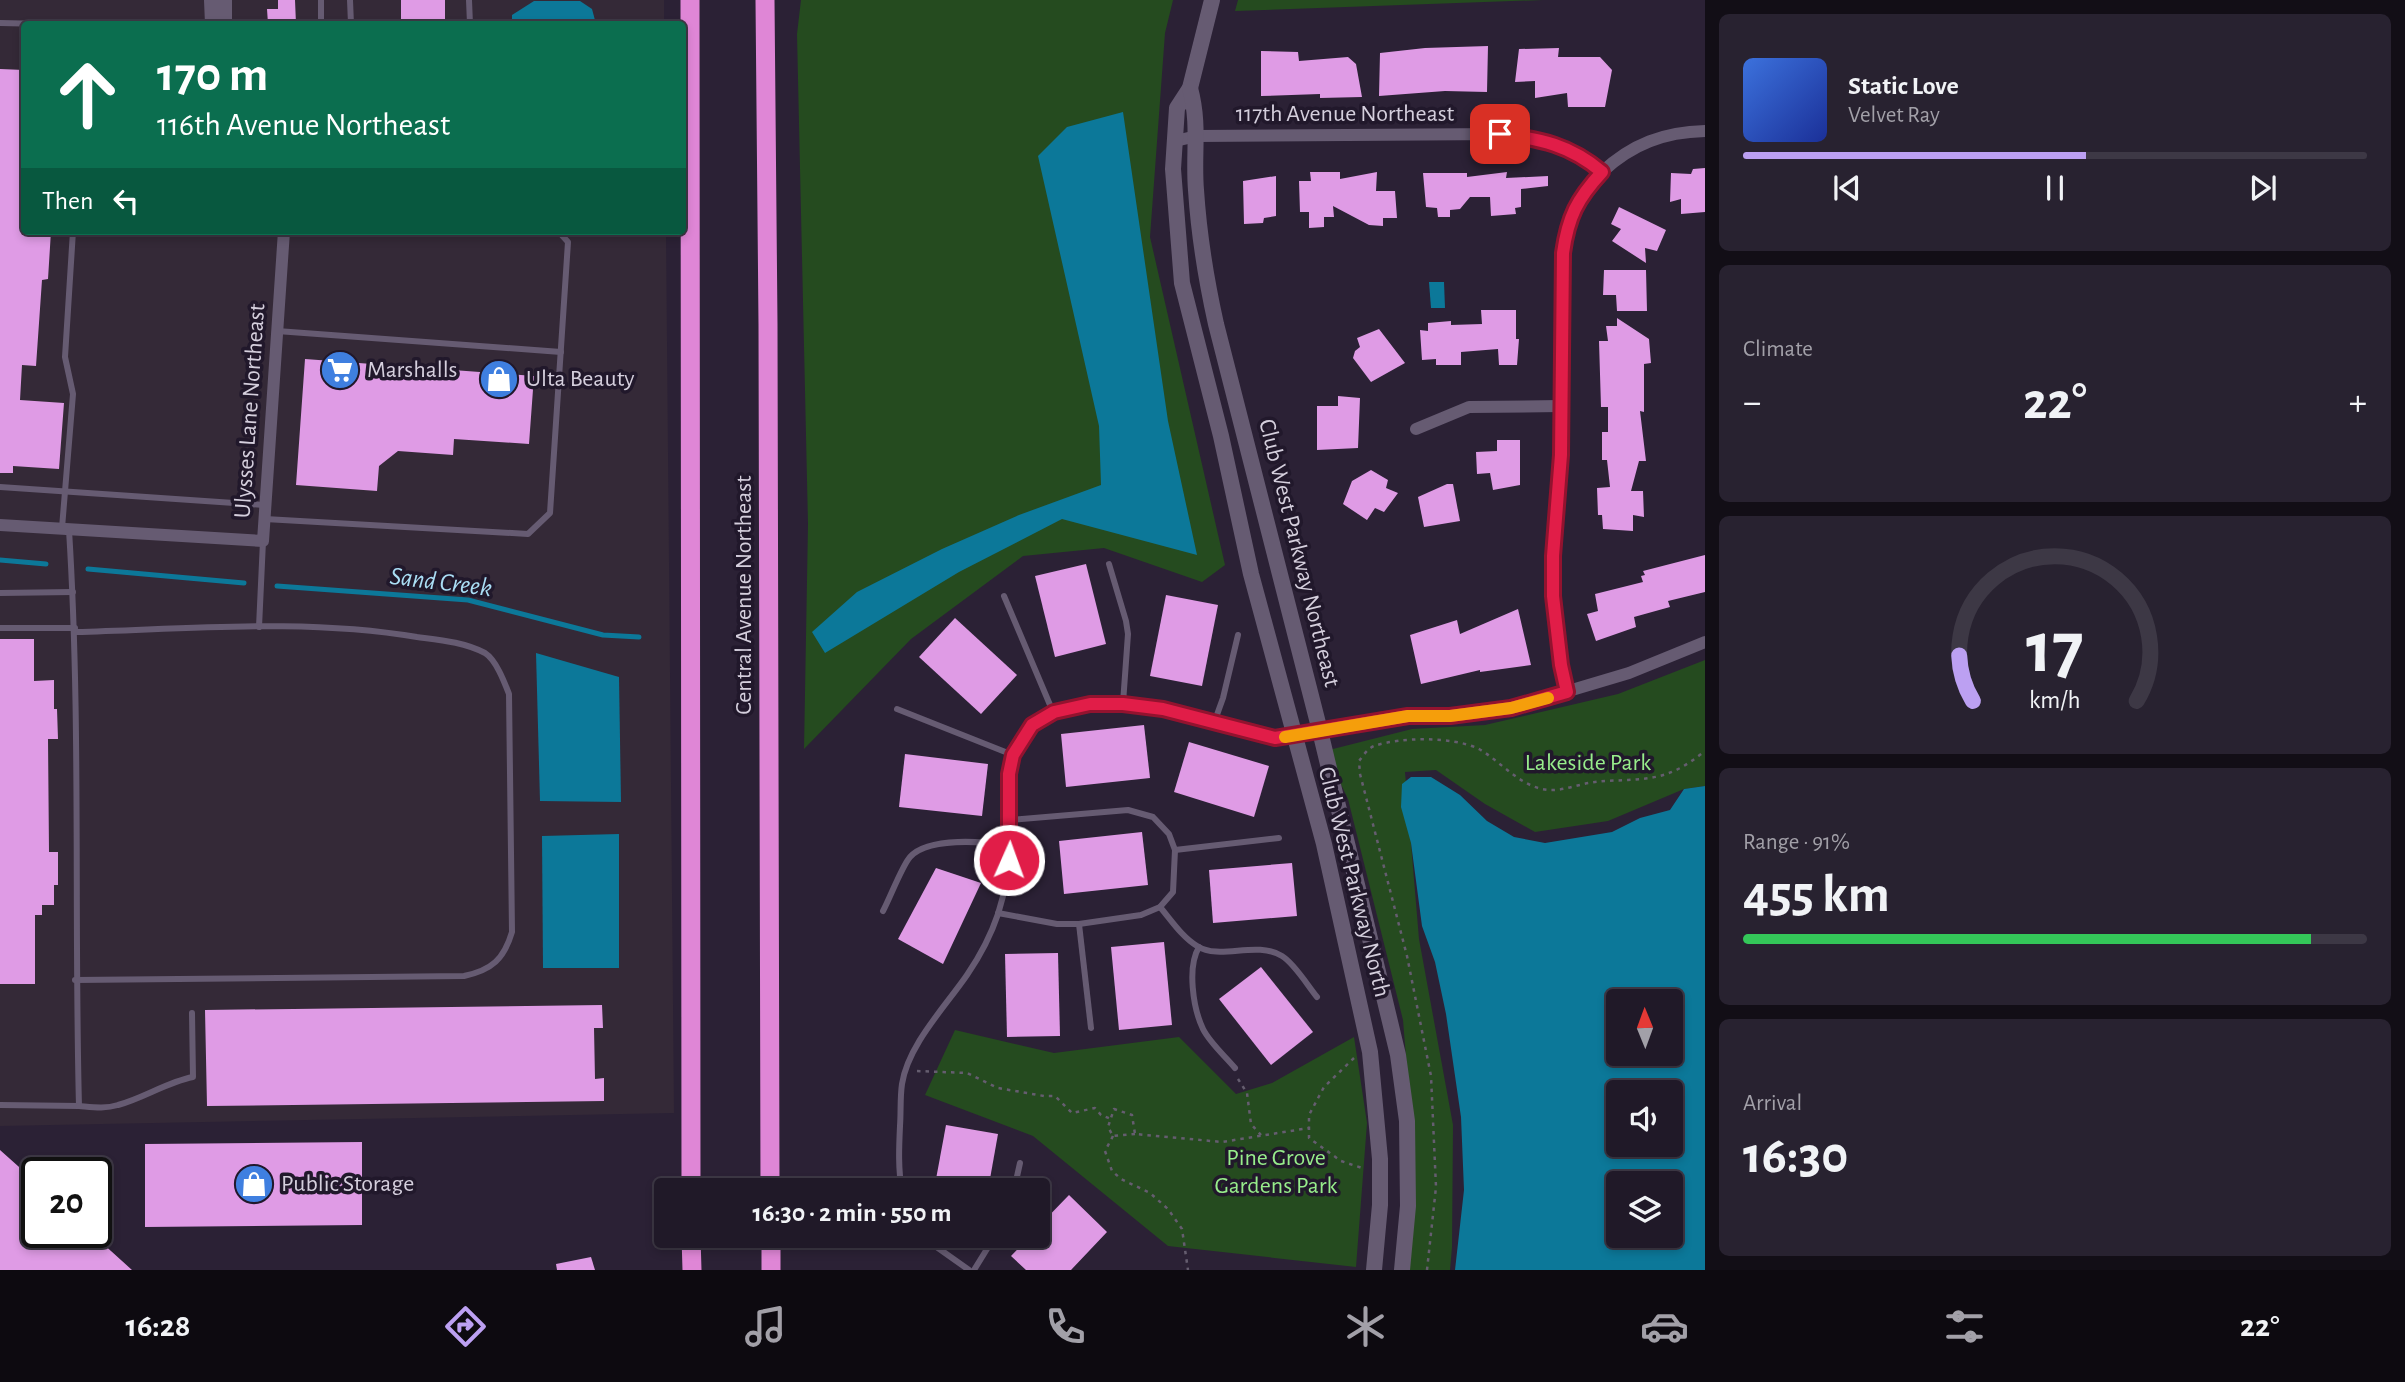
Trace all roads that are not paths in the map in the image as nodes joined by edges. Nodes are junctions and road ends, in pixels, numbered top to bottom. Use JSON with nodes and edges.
{"nodes":[{"id":1,"x":212,"y":0,"type":"edge"},
{"id":2,"x":223,"y":0,"type":"edge"},
{"id":3,"x":321,"y":0,"type":"edge"},
{"id":4,"x":350,"y":0,"type":"edge"},
{"id":5,"x":469,"y":0,"type":"edge"},
{"id":6,"x":690,"y":0,"type":"edge"},
{"id":7,"x":765,"y":0,"type":"edge"},
{"id":8,"x":1212,"y":0,"type":"edge"},
{"id":9,"x":212,"y":21,"type":"edge"},
{"id":10,"x":224,"y":21,"type":"edge"},
{"id":11,"x":321,"y":21,"type":"edge"},
{"id":12,"x":351,"y":21,"type":"edge"},
{"id":13,"x":470,"y":21,"type":"edge"},
{"id":14,"x":0,"y":23,"type":"edge"},
{"id":15,"x":21,"y":23,"type":"edge"},
{"id":16,"x":1190,"y":88,"type":"junction"},
{"id":17,"x":1705,"y":131,"type":"edge"},
{"id":18,"x":1197,"y":136,"type":"junction"},
{"id":19,"x":1175,"y":141,"type":"junction"},
{"id":20,"x":1602,"y":172,"type":"junction"},
{"id":21,"x":73,"y":235,"type":"edge"},
{"id":22,"x":284,"y":235,"type":"edge"},
{"id":23,"x":562,"y":235,"type":"edge"},
{"id":24,"x":277,"y":331,"type":"junction"},
{"id":25,"x":561,"y":352,"type":"junction"},
{"id":26,"x":1560,"y":406,"type":"junction"},
{"id":27,"x":1416,"y":429,"type":"dead end"},
{"id":28,"x":0,"y":487,"type":"edge"},
{"id":29,"x":66,"y":492,"type":"junction"},
{"id":30,"x":264,"y":505,"type":"junction"},
{"id":31,"x":263,"y":519,"type":"junction"},
{"id":32,"x":0,"y":525,"type":"edge"},
{"id":33,"x":66,"y":530,"type":"junction"},
{"id":34,"x":263,"y":541,"type":"junction"},
{"id":35,"x":1109,"y":564,"type":"dead end"},
{"id":36,"x":73,"y":592,"type":"junction"},
{"id":37,"x":0,"y":593,"type":"edge"},
{"id":38,"x":1004,"y":596,"type":"dead end"},
{"id":39,"x":259,"y":627,"type":"junction"},
{"id":40,"x":0,"y":628,"type":"edge"},
{"id":41,"x":76,"y":630,"type":"junction"},
{"id":42,"x":1237,"y":635,"type":"dead end"},
{"id":43,"x":1705,"y":642,"type":"edge"},
{"id":44,"x":1567,"y":692,"type":"junction"},
{"id":45,"x":1123,"y":704,"type":"junction"},
{"id":46,"x":897,"y":709,"type":"dead end"},
{"id":47,"x":1054,"y":712,"type":"junction"},
{"id":48,"x":1214,"y":723,"type":"junction"},
{"id":49,"x":1320,"y":731,"type":"junction"},
{"id":50,"x":1294,"y":736,"type":"junction"},
{"id":51,"x":1013,"y":755,"type":"junction"},
{"id":52,"x":1010,"y":820,"type":"junction"},
{"id":53,"x":1279,"y":838,"type":"dead end"},
{"id":54,"x":1010,"y":845,"type":"junction"},
{"id":55,"x":1175,"y":850,"type":"junction"},
{"id":56,"x":1160,"y":907,"type":"junction"},
{"id":57,"x":883,"y":911,"type":"dead end"},
{"id":58,"x":998,"y":913,"type":"junction"},
{"id":59,"x":1079,"y":924,"type":"junction"},
{"id":60,"x":1199,"y":947,"type":"junction"},
{"id":61,"x":75,"y":980,"type":"junction"},
{"id":62,"x":1317,"y":998,"type":"dead end"},
{"id":63,"x":192,"y":1013,"type":"dead end"},
{"id":64,"x":1091,"y":1028,"type":"dead end"},
{"id":65,"x":1235,"y":1068,"type":"road end"},
{"id":66,"x":0,"y":1105,"type":"edge"},
{"id":67,"x":79,"y":1106,"type":"junction"},
{"id":68,"x":1020,"y":1163,"type":"dead end"},
{"id":69,"x":691,"y":1178,"type":"edge"},
{"id":70,"x":770,"y":1178,"type":"edge"},
{"id":71,"x":902,"y":1178,"type":"edge"},
{"id":72,"x":1017,"y":1178,"type":"edge"},
{"id":73,"x":691,"y":1248,"type":"edge"},
{"id":74,"x":771,"y":1248,"type":"edge"},
{"id":75,"x":939,"y":1248,"type":"edge"},
{"id":76,"x":987,"y":1248,"type":"edge"},
{"id":77,"x":692,"y":1270,"type":"edge"},
{"id":78,"x":771,"y":1270,"type":"edge"},
{"id":79,"x":972,"y":1270,"type":"edge"},
{"id":80,"x":1374,"y":1270,"type":"edge"},
{"id":81,"x":1402,"y":1270,"type":"edge"}],
"edges":[{"from":1,"to":9,"type":"street"},
{"from":2,"to":10,"type":"street"},
{"from":3,"to":11,"type":"lane"},
{"from":4,"to":12,"type":"lane"},
{"from":5,"to":13,"type":"lane"},
{"from":6,"to":69,"type":"highway"},
{"from":7,"to":70,"type":"highway","name":"Central Avenue Northeast"},
{"from":8,"to":16,"type":"street","name":"Club West Parkway North"},
{"from":14,"to":15,"type":"lane"},
{"from":16,"to":18,"type":"street","name":"Club West Parkway Northeast"},
{"from":16,"to":19,"type":"street","name":"Club West Parkway North"},
{"from":17,"to":20,"type":"street"},
{"from":18,"to":19,"type":"street","name":"117th Avenue Northeast"},
{"from":18,"to":20,"type":"street","name":"117th Avenue Northeast"},
{"from":18,"to":49,"type":"street","name":"Club West Parkway Northeast"},
{"from":19,"to":50,"type":"street","name":"Club West Parkway North"},
{"from":20,"to":26,"type":"street"},
{"from":21,"to":29,"type":"lane"},
{"from":22,"to":24,"type":"street","name":"Ulysses Lane Northeast"},
{"from":23,"to":25,"type":"lane"},
{"from":24,"to":25,"type":"lane"},
{"from":24,"to":30,"type":"street","name":"Ulysses Lane Northeast"},
{"from":25,"to":31,"type":"lane"},
{"from":26,"to":27,"type":"street"},
{"from":26,"to":44,"type":"street"},
{"from":28,"to":29,"type":"lane"},
{"from":29,"to":30,"type":"lane"},
{"from":29,"to":33,"type":"lane"},
{"from":30,"to":31,"type":"street","name":"Ulysses Lane Northeast"},
{"from":31,"to":34,"type":"street","name":"Ulysses Lane Northeast"},
{"from":32,"to":33,"type":"street","name":"Ulysses Lane Northeast"},
{"from":33,"to":34,"type":"street","name":"Ulysses Lane Northeast"},
{"from":33,"to":36,"type":"lane"},
{"from":34,"to":39,"type":"lane"},
{"from":35,"to":45,"type":"lane"},
{"from":36,"to":37,"type":"lane"},
{"from":36,"to":41,"type":"lane"},
{"from":38,"to":47,"type":"lane"},
{"from":39,"to":41,"type":"lane"},
{"from":39,"to":61,"type":"lane"},
{"from":40,"to":41,"type":"lane"},
{"from":41,"to":61,"type":"lane"},
{"from":42,"to":48,"type":"lane"},
{"from":43,"to":44,"type":"street"},
{"from":44,"to":49,"type":"street"},
{"from":45,"to":47,"type":"lane"},
{"from":45,"to":48,"type":"lane"},
{"from":46,"to":51,"type":"lane"},
{"from":47,"to":51,"type":"lane"},
{"from":48,"to":50,"type":"lane"},
{"from":49,"to":50,"type":"street"},
{"from":49,"to":81,"type":"street","name":"Club West Parkway Northeast"},
{"from":50,"to":80,"type":"street","name":"Club West Parkway North"},
{"from":51,"to":52,"type":"lane"},
{"from":52,"to":54,"type":"lane"},
{"from":52,"to":55,"type":"lane"},
{"from":53,"to":55,"type":"lane"},
{"from":54,"to":57,"type":"lane"},
{"from":54,"to":58,"type":"lane"},
{"from":55,"to":56,"type":"lane"},
{"from":56,"to":59,"type":"lane"},
{"from":56,"to":60,"type":"lane"},
{"from":58,"to":59,"type":"lane"},
{"from":58,"to":71,"type":"lane"},
{"from":59,"to":64,"type":"lane"},
{"from":60,"to":62,"type":"lane"},
{"from":60,"to":65,"type":"lane"},
{"from":61,"to":67,"type":"lane"},
{"from":63,"to":67,"type":"lane"},
{"from":66,"to":67,"type":"lane"},
{"from":68,"to":72,"type":"lane"},
{"from":73,"to":77,"type":"highway"},
{"from":74,"to":78,"type":"highway"},
{"from":75,"to":79,"type":"lane"},
{"from":76,"to":79,"type":"lane"}]}
